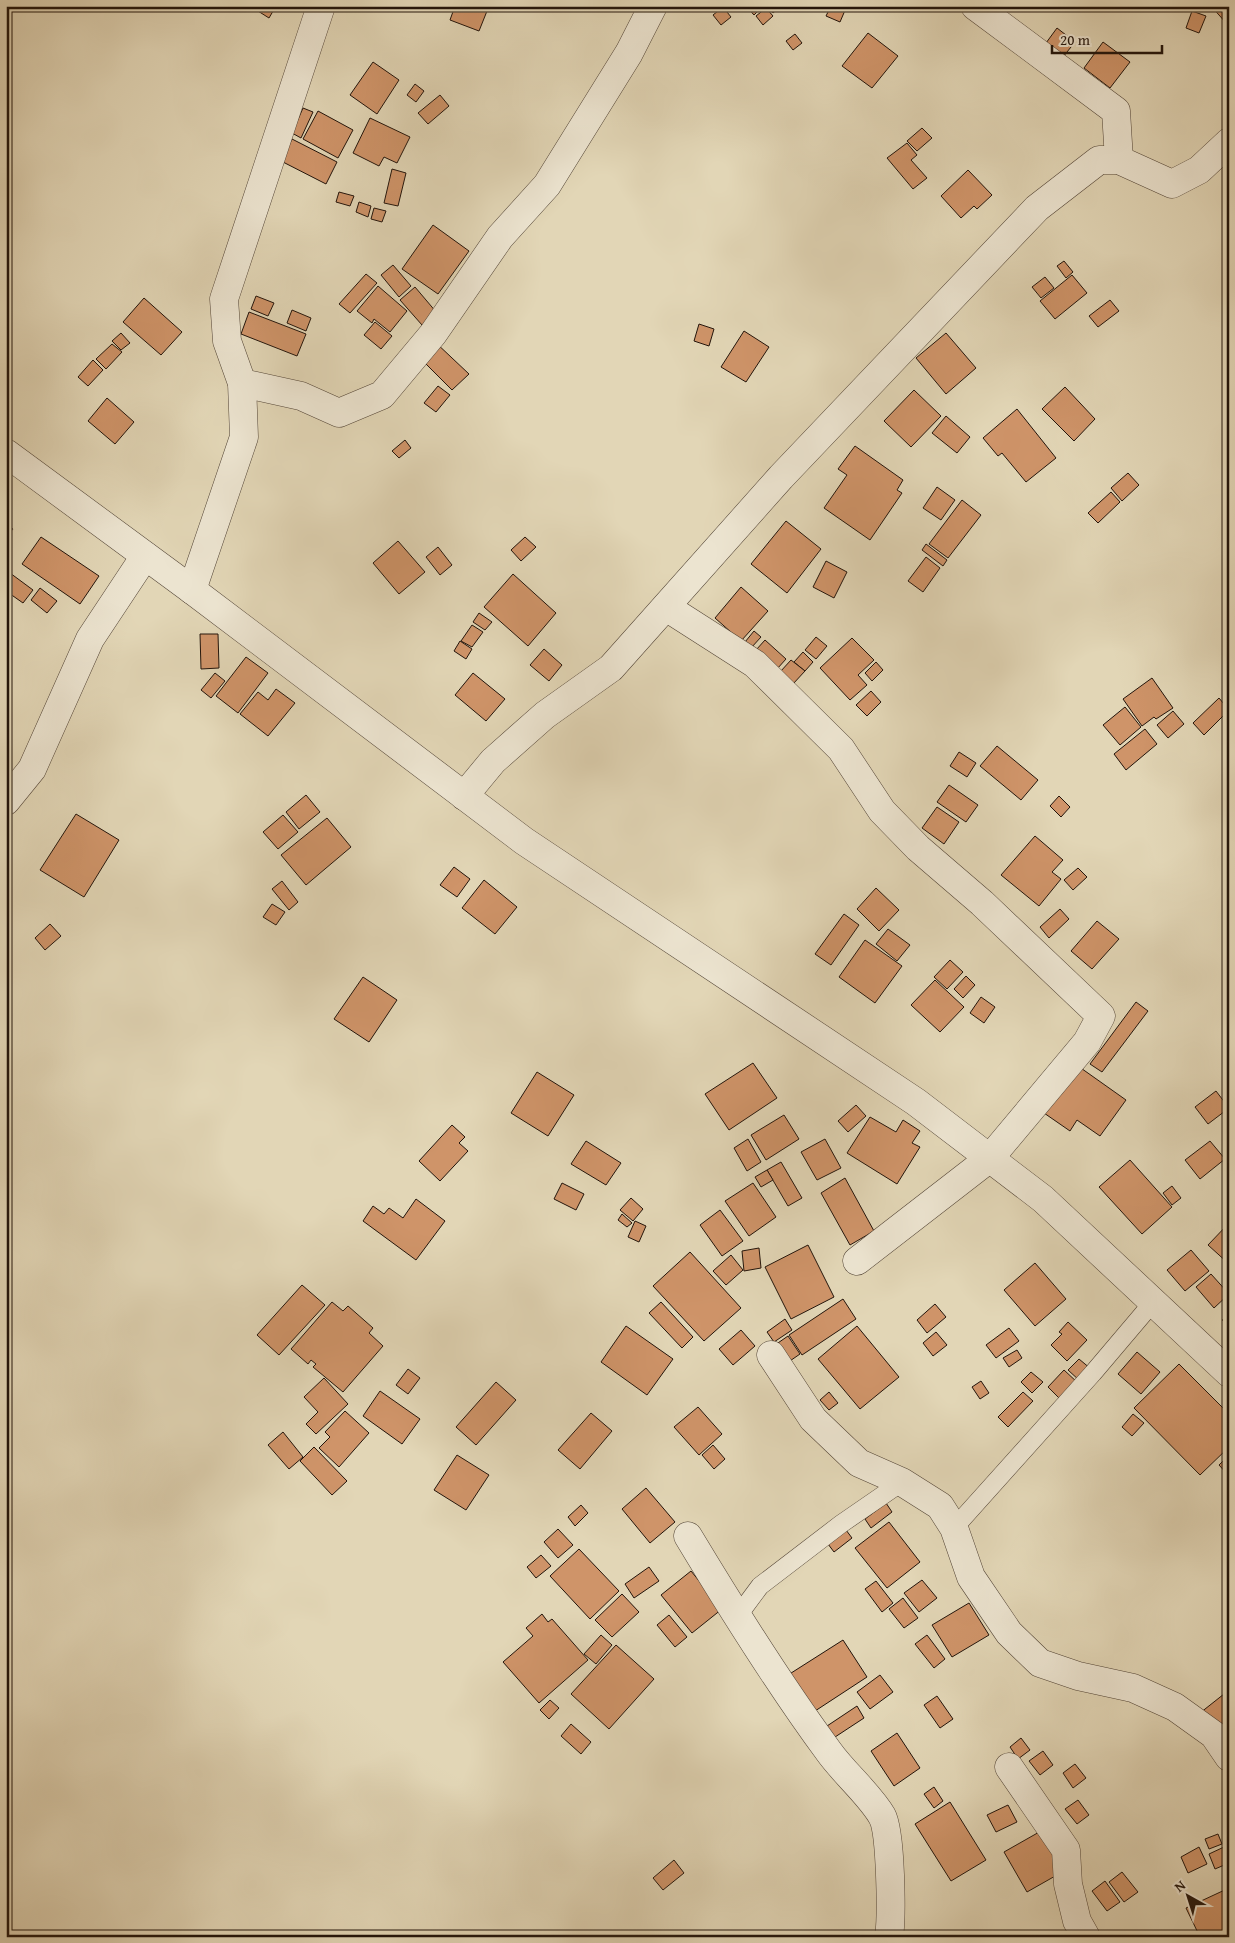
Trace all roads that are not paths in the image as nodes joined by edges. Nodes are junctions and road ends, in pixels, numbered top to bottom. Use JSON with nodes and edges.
{"nodes":[{"id":1,"x":321,"y":6,"type":"edge"},
{"id":2,"x":653,"y":6,"type":"edge"},
{"id":3,"x":974,"y":6,"type":"edge"},
{"id":4,"x":1229,"y":142,"type":"edge"},
{"id":5,"x":1119,"y":160,"type":"junction"},
{"id":6,"x":242,"y":383,"type":"junction"},
{"id":7,"x":6,"y":453,"type":"edge"},
{"id":8,"x":145,"y":556,"type":"junction"},
{"id":9,"x":192,"y":590,"type":"junction"},
{"id":10,"x":666,"y":607,"type":"junction"},
{"id":11,"x":464,"y":796,"type":"junction"},
{"id":12,"x":6,"y":801,"type":"edge"},
{"id":13,"x":990,"y":1158,"type":"junction"},
{"id":14,"x":857,"y":1261,"type":"dead end"},
{"id":15,"x":1154,"y":1301,"type":"junction"},
{"id":16,"x":771,"y":1355,"type":"dead end"},
{"id":17,"x":1229,"y":1373,"type":"edge"},
{"id":18,"x":902,"y":1482,"type":"junction"},
{"id":19,"x":954,"y":1528,"type":"junction"},
{"id":20,"x":688,"y":1536,"type":"dead end"},
{"id":21,"x":737,"y":1617,"type":"junction"},
{"id":22,"x":1229,"y":1757,"type":"edge"},
{"id":23,"x":1009,"y":1767,"type":"dead end"},
{"id":24,"x":889,"y":1937,"type":"edge"},
{"id":25,"x":1086,"y":1937,"type":"edge"}],
"edges":[{"from":1,"to":6,"type":"street"},
{"from":2,"to":6,"type":"street"},
{"from":3,"to":5,"type":"street"},
{"from":4,"to":5,"type":"street"},
{"from":5,"to":10,"type":"street"},
{"from":6,"to":9,"type":"street"},
{"from":7,"to":8,"type":"street"},
{"from":8,"to":9,"type":"street"},
{"from":8,"to":12,"type":"street"},
{"from":9,"to":11,"type":"street"},
{"from":10,"to":11,"type":"street"},
{"from":10,"to":13,"type":"street"},
{"from":11,"to":13,"type":"street"},
{"from":13,"to":14,"type":"street"},
{"from":13,"to":15,"type":"street"},
{"from":15,"to":17,"type":"street"},
{"from":15,"to":19,"type":"lane"},
{"from":16,"to":18,"type":"street"},
{"from":18,"to":19,"type":"street"},
{"from":18,"to":21,"type":"lane"},
{"from":19,"to":22,"type":"street"},
{"from":20,"to":21,"type":"street"},
{"from":21,"to":24,"type":"street"},
{"from":23,"to":25,"type":"street"}]}
